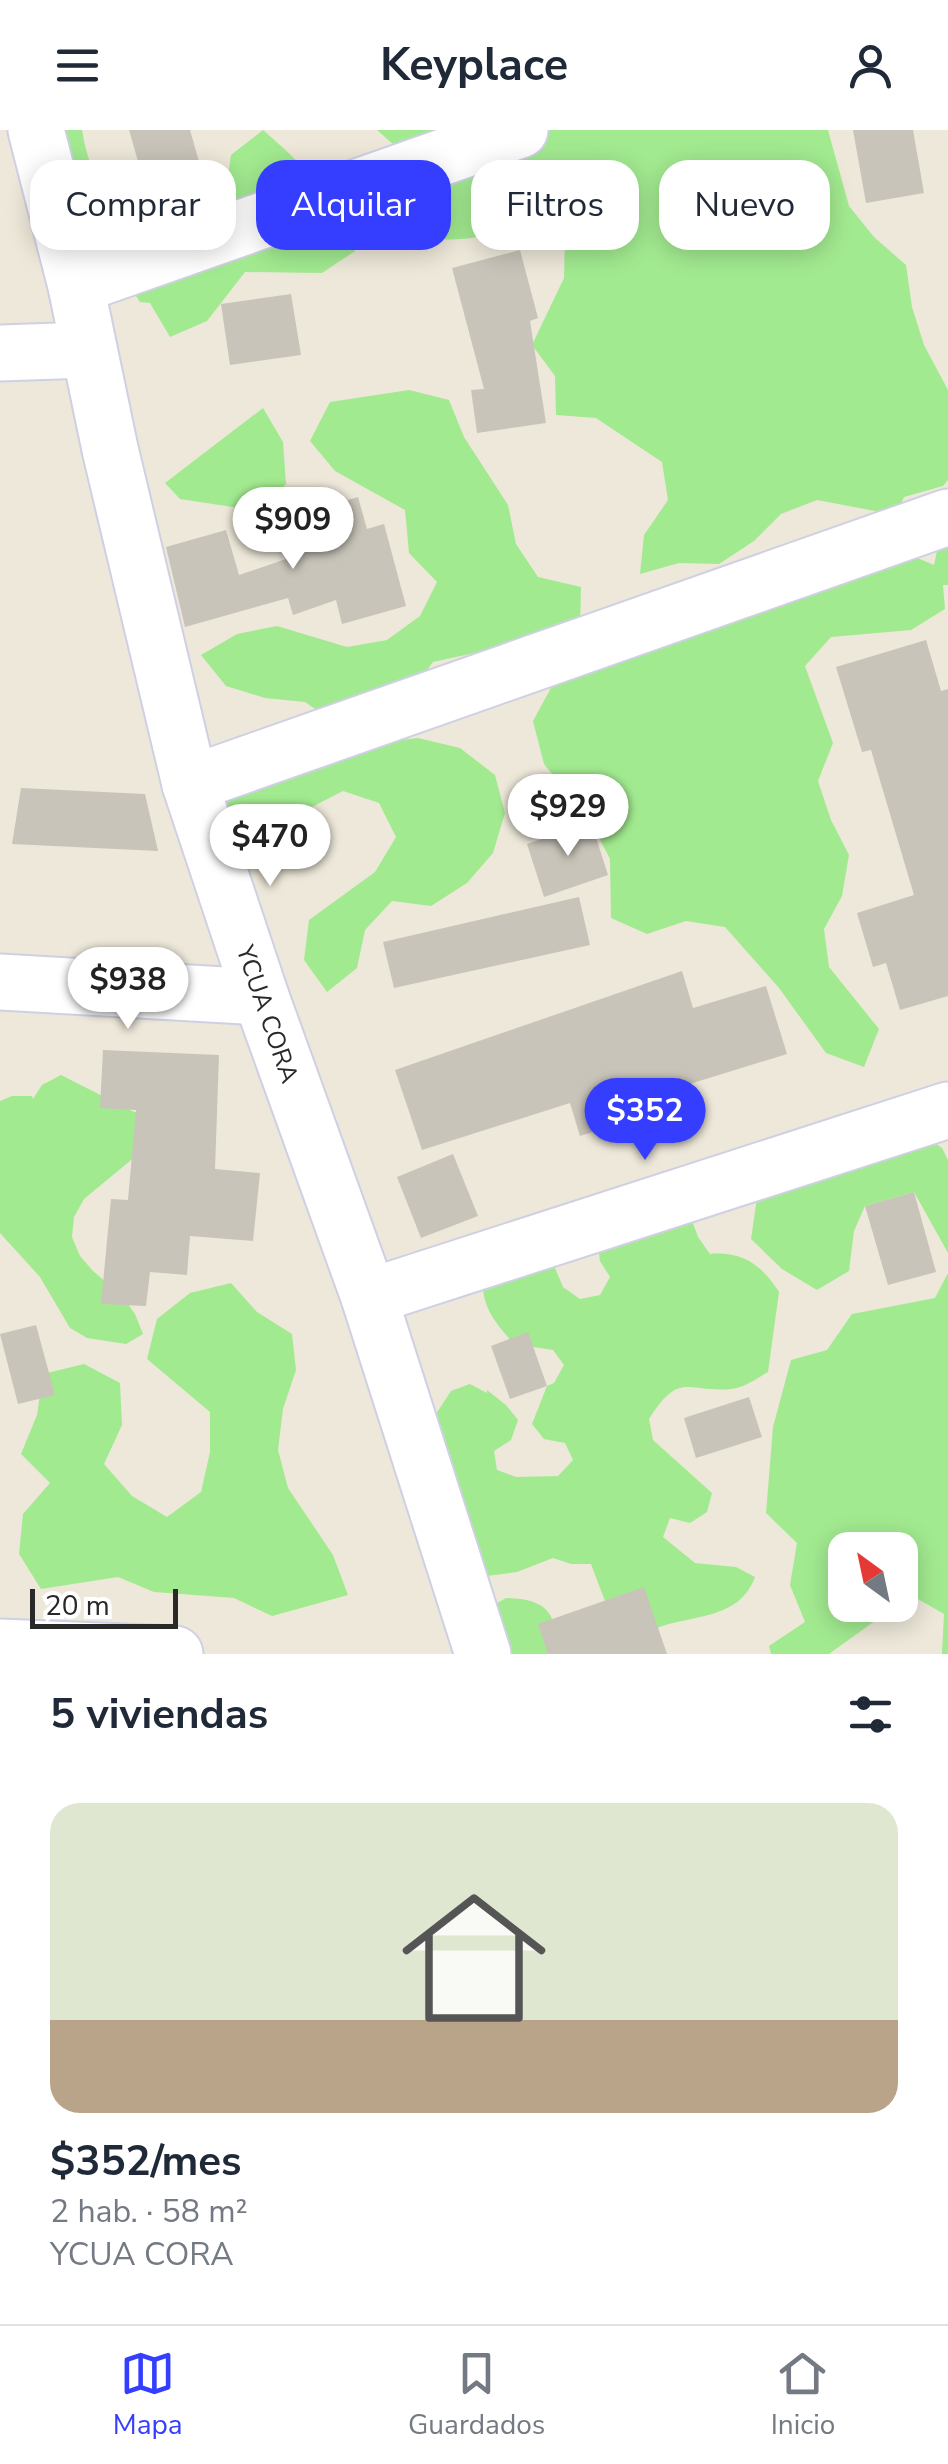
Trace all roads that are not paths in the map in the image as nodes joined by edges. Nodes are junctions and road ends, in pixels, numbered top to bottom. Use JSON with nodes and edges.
{"nodes":[{"id":1,"x":36,"y":130,"type":"edge"},
{"id":2,"x":520,"y":130,"type":"edge"},
{"id":3,"x":76,"y":286,"type":"junction"},
{"id":4,"x":88,"y":350,"type":"junction"},
{"id":5,"x":0,"y":353,"type":"edge"},
{"id":6,"x":948,"y":517,"type":"edge"},
{"id":7,"x":190,"y":784,"type":"junction"},
{"id":8,"x":0,"y":982,"type":"edge"},
{"id":9,"x":261,"y":997,"type":"junction"},
{"id":10,"x":948,"y":1110,"type":"edge"},
{"id":11,"x":369,"y":1297,"type":"junction"},
{"id":12,"x":0,"y":1647,"type":"edge"},
{"id":13,"x":175,"y":1654,"type":"edge"},
{"id":14,"x":483,"y":1654,"type":"edge"}],
"edges":[{"from":1,"to":3,"type":"street","name":"YCUA CORA"},
{"from":2,"to":3,"type":"street"},
{"from":3,"to":4,"type":"street","name":"YCUA CORA"},
{"from":4,"to":5,"type":"street"},
{"from":4,"to":7,"type":"street","name":"YCUA CORA"},
{"from":6,"to":7,"type":"street"},
{"from":7,"to":9,"type":"street","name":"YCUA CORA"},
{"from":8,"to":9,"type":"street"},
{"from":9,"to":11,"type":"street","name":"YCUA CORA"},
{"from":10,"to":11,"type":"street"},
{"from":11,"to":14,"type":"street","name":"YCUA CORA"},
{"from":12,"to":13,"type":"street"}]}
